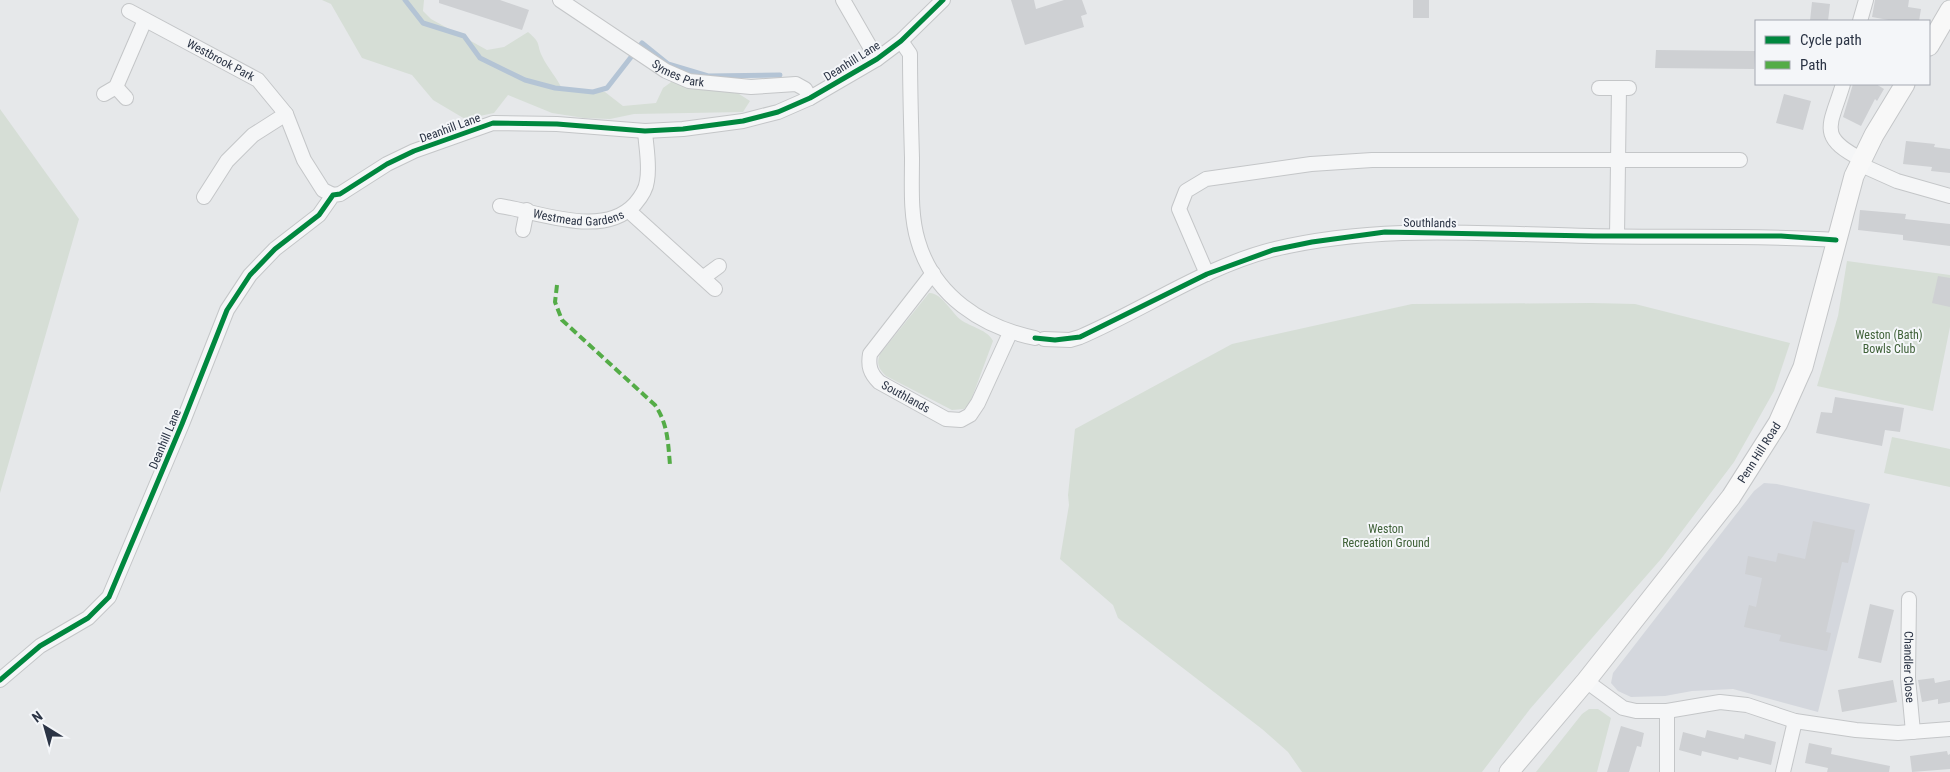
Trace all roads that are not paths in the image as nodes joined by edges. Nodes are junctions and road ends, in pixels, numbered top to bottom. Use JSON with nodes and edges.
{"nodes":[{"id":1,"x":560,"y":0,"type":"edge"},
{"id":2,"x":843,"y":0,"type":"edge"},
{"id":3,"x":943,"y":0,"type":"edge"},
{"id":4,"x":1866,"y":0,"type":"edge"},
{"id":5,"x":1950,"y":10,"type":"edge"},
{"id":6,"x":129,"y":11,"type":"dead end"},
{"id":7,"x":145,"y":20,"type":"junction"},
{"id":8,"x":1860,"y":20,"type":"edge"},
{"id":9,"x":901,"y":41,"type":"junction"},
{"id":10,"x":1930,"y":44,"type":"edge"},
{"id":11,"x":877,"y":59,"type":"junction"},
{"id":12,"x":1843,"y":85,"type":"edge"},
{"id":13,"x":1905,"y":85,"type":"edge"},
{"id":14,"x":1599,"y":88,"type":"dead end"},
{"id":15,"x":126,"y":98,"type":"dead end"},
{"id":16,"x":810,"y":98,"type":"junction"},
{"id":17,"x":286,"y":114,"type":"junction"},
{"id":18,"x":645,"y":131,"type":"junction"},
{"id":19,"x":1740,"y":160,"type":"dead end"},
{"id":20,"x":1618,"y":161,"type":"junction"},
{"id":21,"x":1860,"y":161,"type":"junction"},
{"id":22,"x":333,"y":195,"type":"junction"},
{"id":23,"x":1950,"y":196,"type":"edge"},
{"id":24,"x":204,"y":197,"type":"dead end"},
{"id":25,"x":500,"y":206,"type":"dead end"},
{"id":26,"x":527,"y":210,"type":"junction"},
{"id":27,"x":628,"y":211,"type":"junction"},
{"id":28,"x":523,"y":230,"type":"dead end"},
{"id":29,"x":1617,"y":236,"type":"junction"},
{"id":30,"x":1836,"y":240,"type":"junction"},
{"id":31,"x":719,"y":266,"type":"dead end"},
{"id":32,"x":933,"y":273,"type":"junction"},
{"id":33,"x":1208,"y":274,"type":"junction"},
{"id":34,"x":704,"y":277,"type":"junction"},
{"id":35,"x":715,"y":289,"type":"dead end"},
{"id":36,"x":1010,"y":333,"type":"junction"},
{"id":37,"x":1909,"y":599,"type":"dead end"},
{"id":38,"x":0,"y":680,"type":"edge"},
{"id":39,"x":1586,"y":682,"type":"junction"},
{"id":40,"x":1667,"y":711,"type":"junction"},
{"id":41,"x":1795,"y":721,"type":"junction"},
{"id":42,"x":1950,"y":729,"type":"edge"},
{"id":43,"x":1913,"y":732,"type":"junction"},
{"id":44,"x":1509,"y":772,"type":"edge"},
{"id":45,"x":1667,"y":772,"type":"edge"},
{"id":46,"x":1783,"y":772,"type":"edge"}],
"edges":[{"from":1,"to":16,"type":"street","name":"Symes Park"},
{"from":2,"to":11,"type":"street"},
{"from":3,"to":9,"type":"street","name":"Deanhill Lane"},
{"from":4,"to":8,"type":"street"},
{"from":5,"to":10,"type":"street"},
{"from":6,"to":7,"type":"street","name":"Westbrook Park"},
{"from":7,"to":15,"type":"street"},
{"from":7,"to":17,"type":"street","name":"Westbrook Park"},
{"from":9,"to":11,"type":"street","name":"Deanhill Lane"},
{"from":9,"to":32,"type":"street","name":"Southlands"},
{"from":11,"to":16,"type":"street","name":"Deanhill Lane"},
{"from":12,"to":21,"type":"street"},
{"from":13,"to":21,"type":"street","name":"Penn Hill Road"},
{"from":14,"to":20,"type":"street"},
{"from":16,"to":18,"type":"street","name":"Deanhill Lane"},
{"from":17,"to":22,"type":"street","name":"Westbrook Park"},
{"from":17,"to":24,"type":"street"},
{"from":18,"to":22,"type":"street","name":"Deanhill Lane"},
{"from":18,"to":27,"type":"street","name":"Westmead Gardens"},
{"from":19,"to":20,"type":"street"},
{"from":20,"to":29,"type":"street"},
{"from":20,"to":33,"type":"street"},
{"from":21,"to":23,"type":"street"},
{"from":21,"to":30,"type":"street","name":"Penn Hill Road"},
{"from":22,"to":38,"type":"street","name":"Deanhill Lane"},
{"from":25,"to":26,"type":"street","name":"Westmead Gardens"},
{"from":26,"to":27,"type":"street","name":"Westmead Gardens"},
{"from":26,"to":28,"type":"street","name":"Westmead Gardens"},
{"from":27,"to":34,"type":"street","name":"Westmead Gardens"},
{"from":29,"to":30,"type":"street","name":"Southlands"},
{"from":29,"to":33,"type":"street","name":"Southlands"},
{"from":30,"to":39,"type":"street","name":"Penn Hill Road"},
{"from":31,"to":34,"type":"street"},
{"from":32,"to":36,"type":"street","name":"Southlands"},
{"from":32,"to":36,"type":"street","name":"Southlands"},
{"from":33,"to":36,"type":"street","name":"Southlands"},
{"from":34,"to":35,"type":"street","name":"Westmead Gardens"},
{"from":37,"to":43,"type":"street","name":"Chandler Close"},
{"from":39,"to":40,"type":"street"},
{"from":39,"to":44,"type":"street","name":"Penn Hill Road"},
{"from":40,"to":41,"type":"street"},
{"from":40,"to":45,"type":"street"},
{"from":41,"to":43,"type":"street"},
{"from":41,"to":46,"type":"street"},
{"from":42,"to":43,"type":"street"}]}
